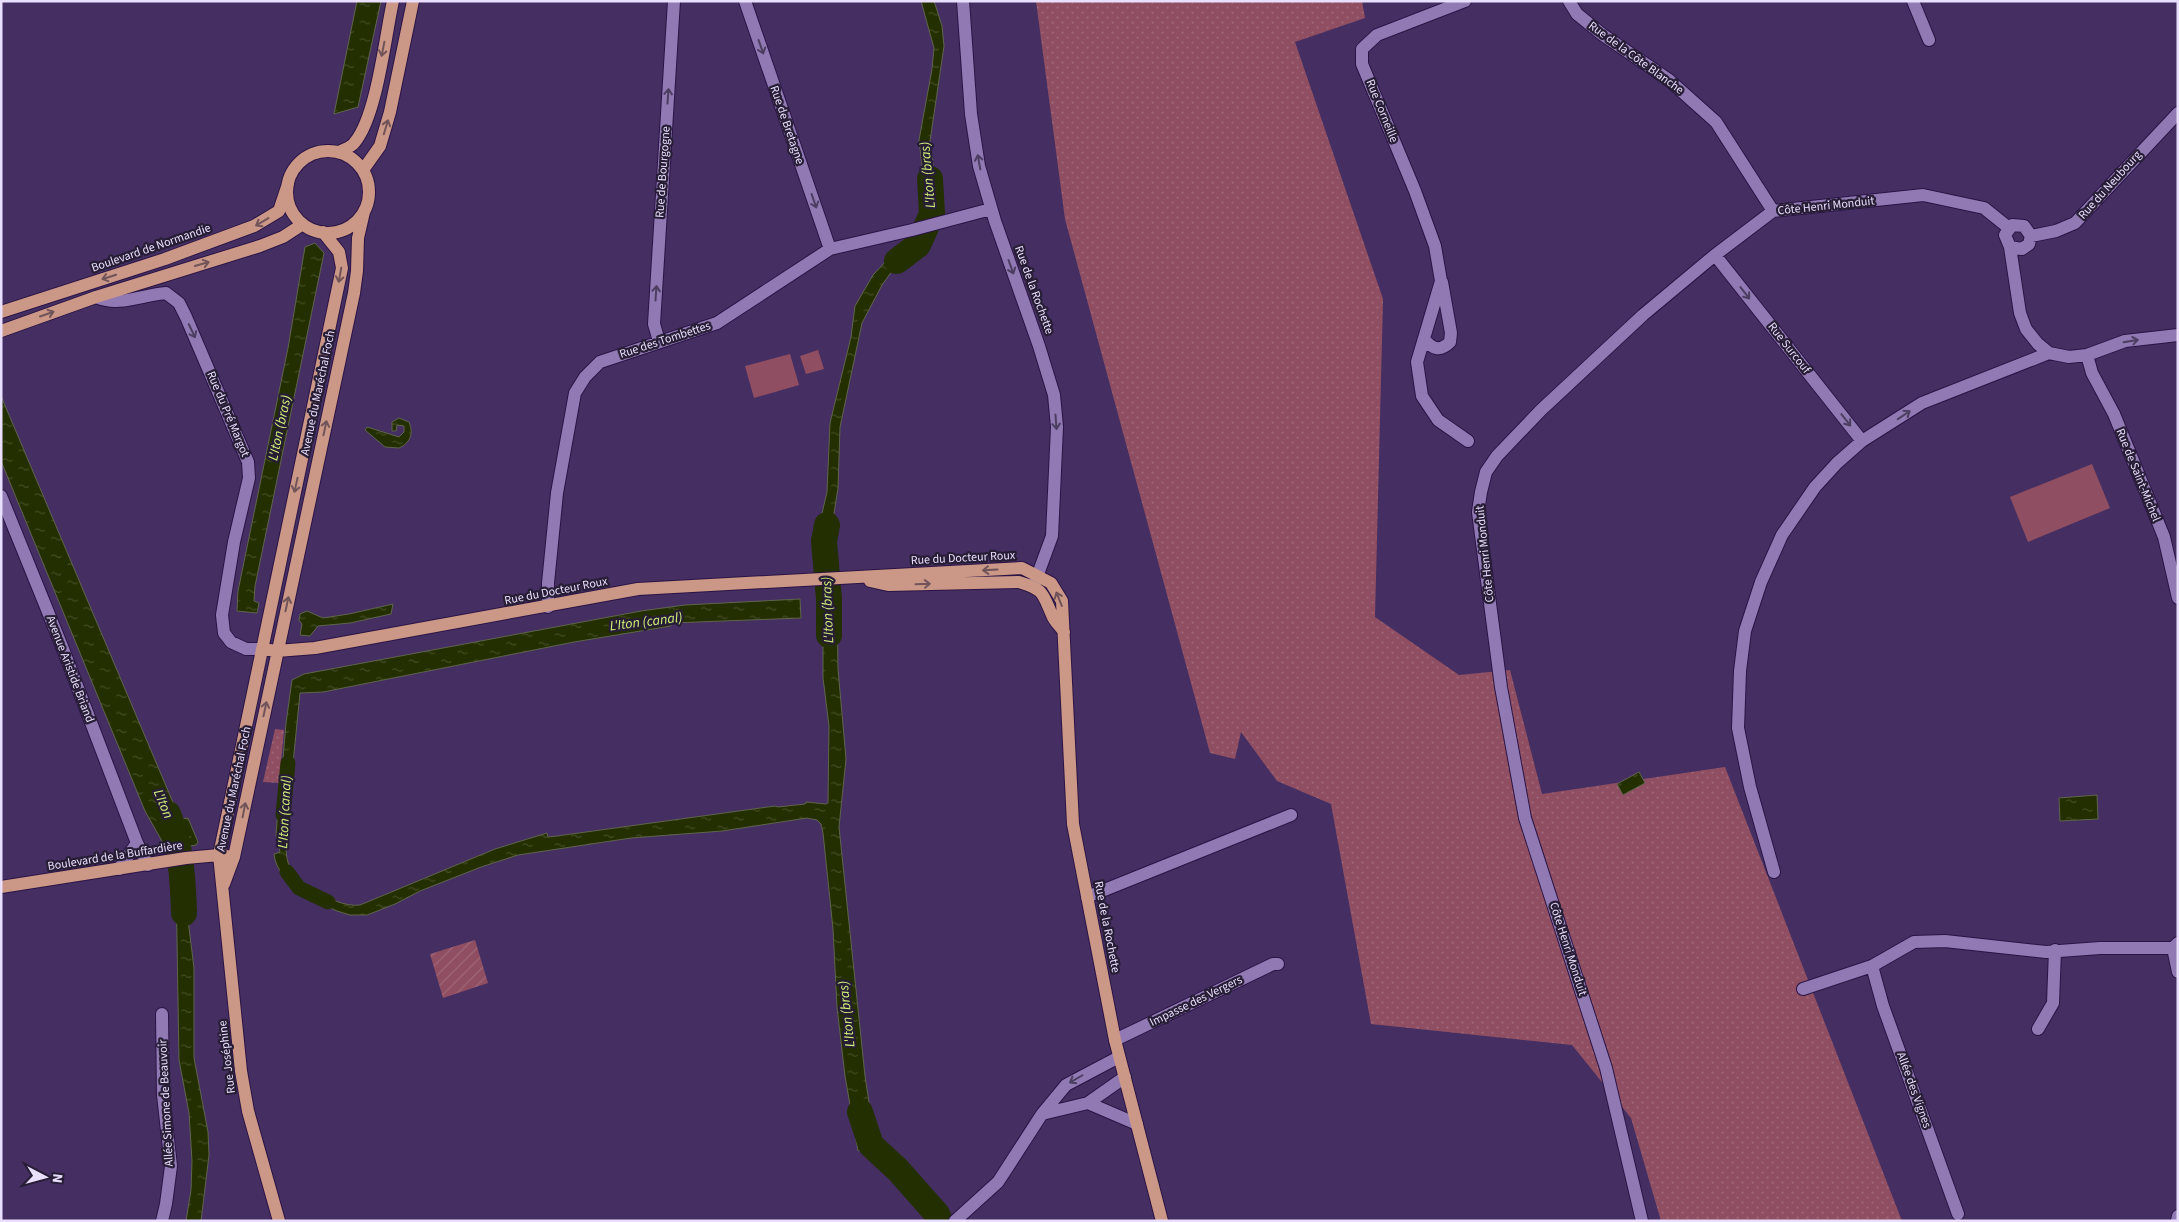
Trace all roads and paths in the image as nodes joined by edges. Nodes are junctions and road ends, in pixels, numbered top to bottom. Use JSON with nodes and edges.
{"nodes":[{"id":1,"x":393,"y":1,"type":"edge"},
{"id":2,"x":413,"y":1,"type":"edge"},
{"id":3,"x":674,"y":1,"type":"edge"},
{"id":4,"x":745,"y":1,"type":"edge"},
{"id":5,"x":963,"y":1,"type":"edge"},
{"id":6,"x":1466,"y":1,"type":"edge"},
{"id":7,"x":1569,"y":1,"type":"edge"},
{"id":8,"x":1914,"y":1,"type":"edge"},
{"id":9,"x":1929,"y":40,"type":"dead end"},
{"id":10,"x":2178,"y":113,"type":"edge"},
{"id":11,"x":339,"y":152,"type":"junction"},
{"id":12,"x":363,"y":170,"type":"junction"},
{"id":13,"x":288,"y":184,"type":"junction"},
{"id":14,"x":991,"y":209,"type":"junction"},
{"id":15,"x":1773,"y":211,"type":"junction"},
{"id":16,"x":364,"y":212,"type":"junction"},
{"id":17,"x":303,"y":224,"type":"junction"},
{"id":18,"x":2009,"y":228,"type":"junction"},
{"id":19,"x":323,"y":232,"type":"junction"},
{"id":20,"x":2031,"y":236,"type":"junction"},
{"id":21,"x":2010,"y":247,"type":"junction"},
{"id":22,"x":830,"y":249,"type":"junction"},
{"id":23,"x":1715,"y":255,"type":"junction"},
{"id":24,"x":1441,"y":281,"type":"junction"},
{"id":25,"x":96,"y":297,"type":"junction"},
{"id":26,"x":1,"y":312,"type":"edge"},
{"id":27,"x":1,"y":330,"type":"edge"},
{"id":28,"x":2178,"y":335,"type":"edge"},
{"id":29,"x":1424,"y":339,"type":"junction"},
{"id":30,"x":659,"y":341,"type":"junction"},
{"id":31,"x":2050,"y":353,"type":"junction"},
{"id":32,"x":2087,"y":356,"type":"junction"},
{"id":33,"x":1468,"y":441,"type":"dead end"},
{"id":34,"x":1862,"y":441,"type":"junction"},
{"id":35,"x":1,"y":496,"type":"edge"},
{"id":36,"x":1035,"y":581,"type":"junction"},
{"id":37,"x":2178,"y":598,"type":"edge"},
{"id":38,"x":548,"y":607,"type":"junction"},
{"id":39,"x":262,"y":649,"type":"junction"},
{"id":40,"x":277,"y":651,"type":"junction"},
{"id":41,"x":1291,"y":815,"type":"dead end"},
{"id":42,"x":137,"y":843,"type":"junction"},
{"id":43,"x":219,"y":855,"type":"junction"},
{"id":44,"x":234,"y":857,"type":"junction"},
{"id":45,"x":148,"y":865,"type":"junction"},
{"id":46,"x":119,"y":870,"type":"junction"},
{"id":47,"x":1774,"y":872,"type":"dead end"},
{"id":48,"x":222,"y":887,"type":"junction"},
{"id":49,"x":1,"y":888,"type":"edge"},
{"id":50,"x":1087,"y":897,"type":"junction"},
{"id":51,"x":2175,"y":946,"type":"edge"},
{"id":52,"x":2055,"y":950,"type":"junction"},
{"id":53,"x":1278,"y":964,"type":"dead end"},
{"id":54,"x":1872,"y":966,"type":"junction"},
{"id":55,"x":2178,"y":972,"type":"edge"},
{"id":56,"x":1803,"y":989,"type":"dead end"},
{"id":57,"x":162,"y":1014,"type":"dead end"},
{"id":58,"x":2038,"y":1029,"type":"dead end"},
{"id":59,"x":1115,"y":1040,"type":"junction"},
{"id":60,"x":1119,"y":1057,"type":"junction"},
{"id":61,"x":1125,"y":1078,"type":"junction"},
{"id":62,"x":1088,"y":1103,"type":"junction"},
{"id":63,"x":1042,"y":1114,"type":"junction"},
{"id":64,"x":1137,"y":1124,"type":"junction"},
{"id":65,"x":1958,"y":1214,"type":"dead end"},
{"id":66,"x":2178,"y":1216,"type":"edge"},
{"id":67,"x":162,"y":1221,"type":"edge"},
{"id":68,"x":279,"y":1221,"type":"edge"},
{"id":69,"x":955,"y":1221,"type":"edge"},
{"id":70,"x":1162,"y":1221,"type":"edge"},
{"id":71,"x":1642,"y":1221,"type":"edge"},
{"id":72,"x":2177,"y":1221,"type":"edge"}],
"edges":[{"from":1,"to":11,"type":"main road","one_way":true},
{"from":12,"to":2,"type":"main road","one_way":true},
{"from":30,"to":3,"type":"street","name":"Rue de Bourgogne","one_way":true},
{"from":4,"to":22,"type":"street","name":"Rue de Bretagne","one_way":true},
{"from":14,"to":5,"type":"street","name":"Rue de la Rochette","one_way":true},
{"from":6,"to":24,"type":"street","name":"Rue Corneille"},
{"from":7,"to":15,"type":"street","name":"Rue de la Côte Blanche"},
{"from":8,"to":9,"type":"street"},
{"from":10,"to":20,"type":"street","name":"Rue du Neubourg"},
{"from":11,"to":12,"type":"main road"},
{"from":11,"to":13,"type":"main road"},
{"from":12,"to":16,"type":"main road"},
{"from":13,"to":17,"type":"main road"},
{"from":13,"to":26,"type":"main road","name":"Boulevard de Normandie","one_way":true},
{"from":14,"to":22,"type":"street","name":"Rue des Tombettes"},
{"from":14,"to":36,"type":"street","name":"Rue de la Rochette","one_way":true},
{"from":15,"to":18,"type":"street","name":"Côte Henri Monduit"},
{"from":15,"to":23,"type":"street","name":"Côte Henri Monduit"},
{"from":16,"to":19,"type":"main road"},
{"from":40,"to":16,"type":"main road","name":"Avenue du Maréchal Foch","one_way":true},
{"from":17,"to":19,"type":"main road"},
{"from":25,"to":17,"type":"main road","one_way":true},
{"from":18,"to":20,"type":"street"},
{"from":18,"to":21,"type":"street"},
{"from":19,"to":39,"type":"main road","name":"Avenue du Maréchal Foch","one_way":true},
{"from":20,"to":21,"type":"street"},
{"from":21,"to":31,"type":"street"},
{"from":22,"to":30,"type":"street","name":"Rue des Tombettes"},
{"from":23,"to":34,"type":"street","name":"Rue Surcouf","one_way":true},
{"from":23,"to":71,"type":"street","name":"Côte Henri Monduit"},
{"from":24,"to":29,"type":"street","name":"Rue Corneille"},
{"from":24,"to":29,"type":"street","name":"Rue Corneille"},
{"from":27,"to":25,"type":"main road","one_way":true},
{"from":25,"to":39,"type":"street","name":"Rue du Pré Margot","one_way":true},
{"from":32,"to":28,"type":"street","one_way":true},
{"from":29,"to":33,"type":"street","name":"Rue Corneille"},
{"from":30,"to":38,"type":"street","name":"Rue des Tombettes"},
{"from":31,"to":32,"type":"street"},
{"from":34,"to":31,"type":"street","one_way":true},
{"from":32,"to":37,"type":"street","name":"Rue de Saint-Michel"},
{"from":34,"to":47,"type":"street"},
{"from":35,"to":42,"type":"street","name":"Avenue Aristide Briand"},
{"from":36,"to":38,"type":"main road","name":"Rue du Docteur Roux"},
{"from":36,"to":50,"type":"main road","name":"Rue de la Rochette"},
{"from":38,"to":40,"type":"main road","name":"Rue du Docteur Roux"},
{"from":39,"to":40,"type":"main road","name":"Rue du Docteur Roux"},
{"from":39,"to":43,"type":"main road","name":"Avenue du Maréchal Foch"},
{"from":44,"to":40,"type":"main road","name":"Avenue du Maréchal Foch","one_way":true},
{"from":41,"to":50,"type":"street"},
{"from":42,"to":45,"type":"street","name":"Avenue Aristide Briand"},
{"from":42,"to":46,"type":"street"},
{"from":43,"to":44,"type":"main road","name":"Boulevard de la Buffardière"},
{"from":43,"to":45,"type":"main road","name":"Boulevard de la Buffardière"},
{"from":43,"to":48,"type":"main road","name":"Avenue du Maréchal Foch"},
{"from":44,"to":48,"type":"main road","name":"Avenue du Maréchal Foch"},
{"from":45,"to":46,"type":"main road","name":"Boulevard de la Buffardière"},
{"from":46,"to":49,"type":"main road","name":"Boulevard de la Buffardière"},
{"from":48,"to":68,"type":"main road","name":"Rue Joséphine"},
{"from":50,"to":59,"type":"main road","name":"Rue de la Rochette"},
{"from":51,"to":52,"type":"street"},
{"from":51,"to":55,"type":"street"},
{"from":52,"to":54,"type":"street"},
{"from":52,"to":58,"type":"street"},
{"from":53,"to":59,"type":"street","name":"Impasse des Vergers"},
{"from":54,"to":56,"type":"street"},
{"from":54,"to":65,"type":"street","name":"Allée des Vignes"},
{"from":57,"to":67,"type":"street","name":"Allée Simone de Beauvoir"},
{"from":59,"to":60,"type":"main road","name":"Rue de la Rochette"},
{"from":60,"to":61,"type":"main road","name":"Rue de la Rochette"},
{"from":60,"to":63,"type":"street","one_way":true},
{"from":61,"to":62,"type":"street"},
{"from":61,"to":64,"type":"main road","name":"Rue de la Rochette"},
{"from":62,"to":63,"type":"street"},
{"from":62,"to":64,"type":"street"},
{"from":63,"to":69,"type":"street"},
{"from":64,"to":70,"type":"main road","name":"Rue de la Rochette"},
{"from":66,"to":72,"type":"street"}]}
